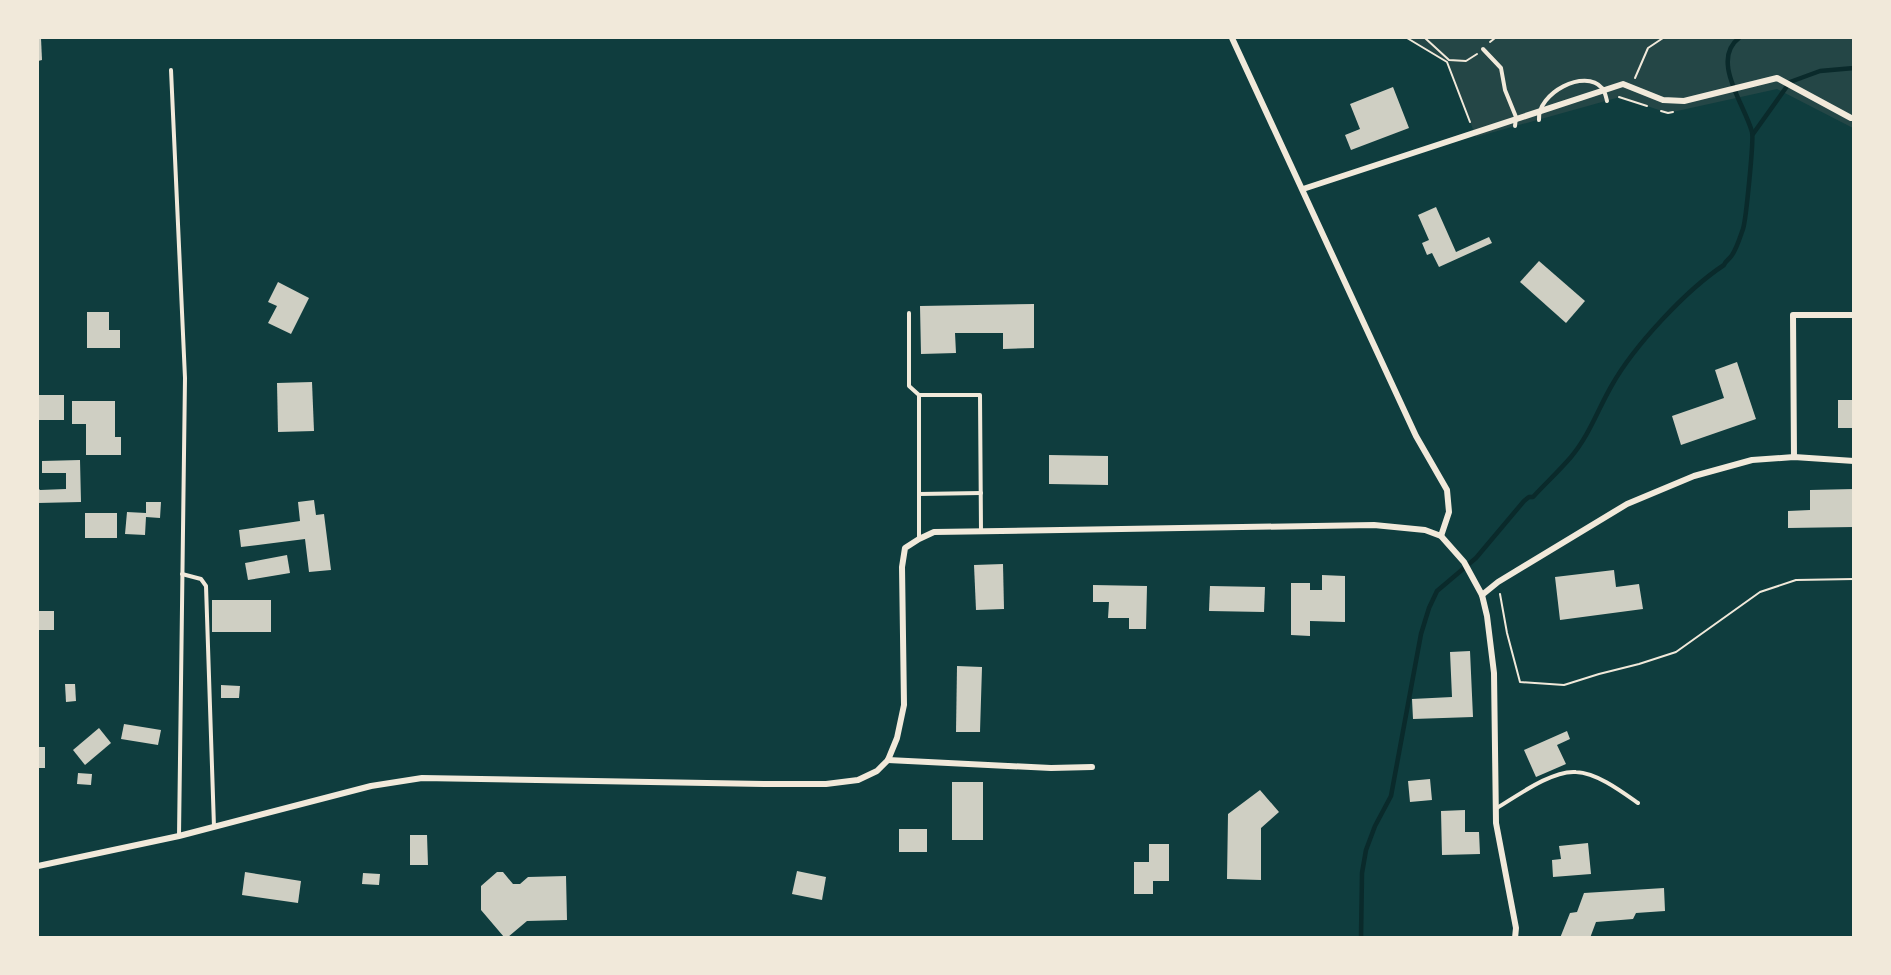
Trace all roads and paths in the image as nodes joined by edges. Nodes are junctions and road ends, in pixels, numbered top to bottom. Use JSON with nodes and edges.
{"nodes":[{"id":1,"x":1232,"y":38,"type":"edge"},
{"id":2,"x":1407,"y":38,"type":"edge"},
{"id":3,"x":1425,"y":38,"type":"edge"},
{"id":4,"x":1495,"y":38,"type":"edge"},
{"id":5,"x":1663,"y":38,"type":"edge"},
{"id":6,"x":1483,"y":49,"type":"junction"},
{"id":7,"x":171,"y":69,"type":"dead end"},
{"id":8,"x":1623,"y":84,"type":"junction"},
{"id":9,"x":1604,"y":90,"type":"junction"},
{"id":10,"x":1607,"y":101,"type":"joint"},
{"id":11,"x":1649,"y":107,"type":"dead end"},
{"id":12,"x":1658,"y":110,"type":"dead end"},
{"id":13,"x":1678,"y":111,"type":"dead end"},
{"id":14,"x":1539,"y":116,"type":"junction"},
{"id":15,"x":1854,"y":118,"type":"edge"},
{"id":16,"x":1516,"y":123,"type":"junction"},
{"id":17,"x":1474,"y":133,"type":"junction"},
{"id":18,"x":1303,"y":189,"type":"junction"},
{"id":19,"x":909,"y":313,"type":"dead end"},
{"id":20,"x":1854,"y":315,"type":"edge"},
{"id":21,"x":920,"y":395,"type":"junction"},
{"id":22,"x":1794,"y":457,"type":"junction"},
{"id":23,"x":1854,"y":461,"type":"edge"},
{"id":24,"x":981,"y":493,"type":"junction"},
{"id":25,"x":919,"y":494,"type":"junction"},
{"id":26,"x":981,"y":531,"type":"junction"},
{"id":27,"x":1441,"y":536,"type":"junction"},
{"id":28,"x":919,"y":538,"type":"junction"},
{"id":29,"x":182,"y":574,"type":"junction"},
{"id":30,"x":1854,"y":579,"type":"edge"},
{"id":31,"x":1498,"y":582,"type":"junction"},
{"id":32,"x":1482,"y":594,"type":"junction"},
{"id":33,"x":888,"y":759,"type":"junction"},
{"id":34,"x":1092,"y":767,"type":"dead end"},
{"id":35,"x":1638,"y":803,"type":"dead end"},
{"id":36,"x":1496,"y":808,"type":"junction"},
{"id":37,"x":214,"y":827,"type":"junction"},
{"id":38,"x":179,"y":836,"type":"junction"},
{"id":39,"x":38,"y":866,"type":"edge"},
{"id":40,"x":1515,"y":938,"type":"edge"}],
"edges":[{"from":1,"to":18,"type":"street"},
{"from":2,"to":17,"type":"path"},
{"from":3,"to":6,"type":"path"},
{"from":4,"to":6,"type":"path"},
{"from":5,"to":8,"type":"path"},
{"from":6,"to":16,"type":"lane"},
{"from":7,"to":29,"type":"lane"},
{"from":8,"to":9,"type":"street"},
{"from":8,"to":15,"type":"street"},
{"from":9,"to":10,"type":"lane"},
{"from":9,"to":14,"type":"street"},
{"from":9,"to":14,"type":"lane"},
{"from":10,"to":11,"type":"path"},
{"from":12,"to":13,"type":"path"},
{"from":14,"to":16,"type":"street"},
{"from":16,"to":17,"type":"street"},
{"from":17,"to":18,"type":"street"},
{"from":18,"to":27,"type":"street"},
{"from":19,"to":21,"type":"lane"},
{"from":20,"to":22,"type":"street"},
{"from":21,"to":24,"type":"lane"},
{"from":21,"to":25,"type":"lane"},
{"from":22,"to":23,"type":"street"},
{"from":22,"to":31,"type":"street"},
{"from":24,"to":25,"type":"lane"},
{"from":24,"to":26,"type":"lane"},
{"from":25,"to":28,"type":"lane"},
{"from":26,"to":27,"type":"street"},
{"from":26,"to":28,"type":"street"},
{"from":27,"to":32,"type":"street"},
{"from":28,"to":33,"type":"street"},
{"from":29,"to":37,"type":"lane"},
{"from":29,"to":38,"type":"lane"},
{"from":30,"to":31,"type":"path"},
{"from":31,"to":32,"type":"street"},
{"from":32,"to":36,"type":"street"},
{"from":33,"to":34,"type":"street"},
{"from":33,"to":37,"type":"street"},
{"from":35,"to":36,"type":"lane"},
{"from":36,"to":40,"type":"street"},
{"from":37,"to":38,"type":"street"},
{"from":38,"to":39,"type":"street"}]}
